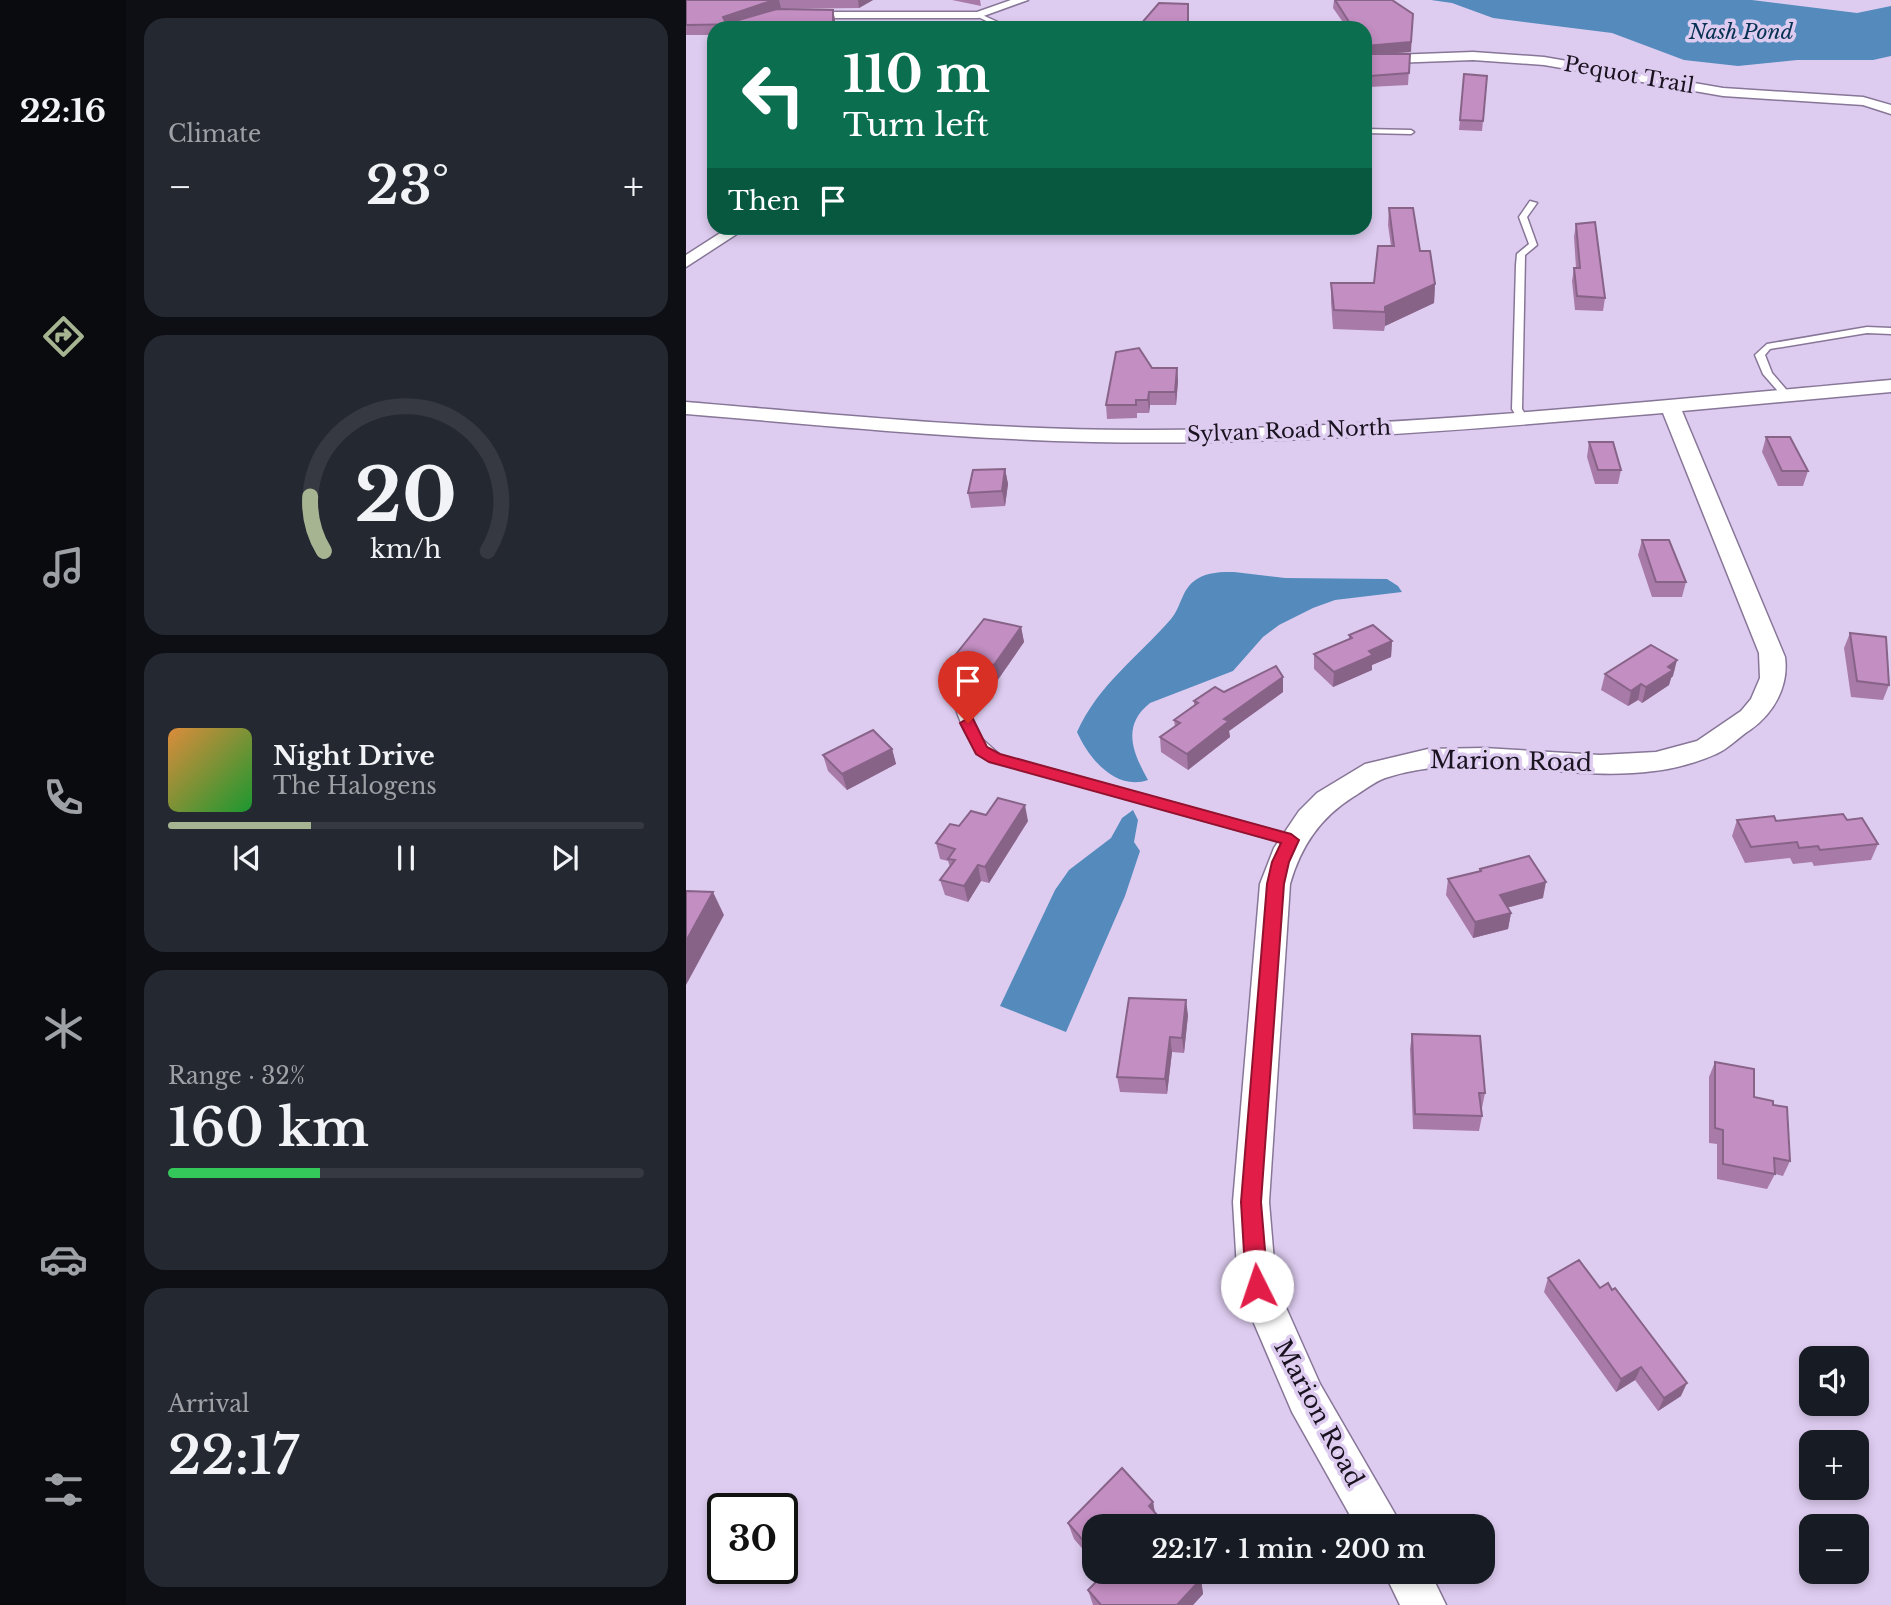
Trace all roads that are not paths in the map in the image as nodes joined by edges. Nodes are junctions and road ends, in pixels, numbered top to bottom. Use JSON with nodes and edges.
{"nodes":[{"id":1,"x":1022,"y":0,"type":"edge"},
{"id":2,"x":786,"y":9,"type":"edge"},
{"id":3,"x":978,"y":15,"type":"junction"},
{"id":4,"x":990,"y":21,"type":"edge"},
{"id":5,"x":1372,"y":60,"type":"edge"},
{"id":6,"x":1891,"y":110,"type":"edge"},
{"id":7,"x":1372,"y":131,"type":"edge"},
{"id":8,"x":1411,"y":132,"type":"dead end"},
{"id":9,"x":1532,"y":203,"type":"dead end"},
{"id":10,"x":727,"y":235,"type":"edge"},
{"id":11,"x":686,"y":262,"type":"edge"},
{"id":12,"x":1891,"y":331,"type":"edge"},
{"id":13,"x":1891,"y":386,"type":"edge"},
{"id":14,"x":1786,"y":396,"type":"junction"},
{"id":15,"x":1670,"y":405,"type":"junction"},
{"id":16,"x":686,"y":408,"type":"edge"},
{"id":17,"x":1522,"y":417,"type":"junction"},
{"id":18,"x":960,"y":704,"type":"dead end"},
{"id":19,"x":1291,"y":840,"type":"junction"},
{"id":20,"x":1373,"y":1514,"type":"edge"},
{"id":21,"x":1413,"y":1584,"type":"edge"},
{"id":22,"x":1424,"y":1605,"type":"edge"}],
"edges":[{"from":1,"to":3,"type":"street"},
{"from":2,"to":3,"type":"street"},
{"from":3,"to":4,"type":"lane"},
{"from":5,"to":6,"type":"street","name":"Pequot Trail"},
{"from":7,"to":8,"type":"lane"},
{"from":9,"to":17,"type":"lane"},
{"from":10,"to":11,"type":"street"},
{"from":12,"to":14,"type":"lane"},
{"from":13,"to":14,"type":"street","name":"Sylvan Road North"},
{"from":14,"to":15,"type":"street","name":"Sylvan Road North"},
{"from":15,"to":17,"type":"street","name":"Sylvan Road North"},
{"from":15,"to":19,"type":"street","name":"Marion Road"},
{"from":16,"to":17,"type":"street","name":"Sylvan Road North"},
{"from":18,"to":19,"type":"lane"},
{"from":19,"to":20,"type":"street","name":"Marion Road"},
{"from":21,"to":22,"type":"street"}]}
